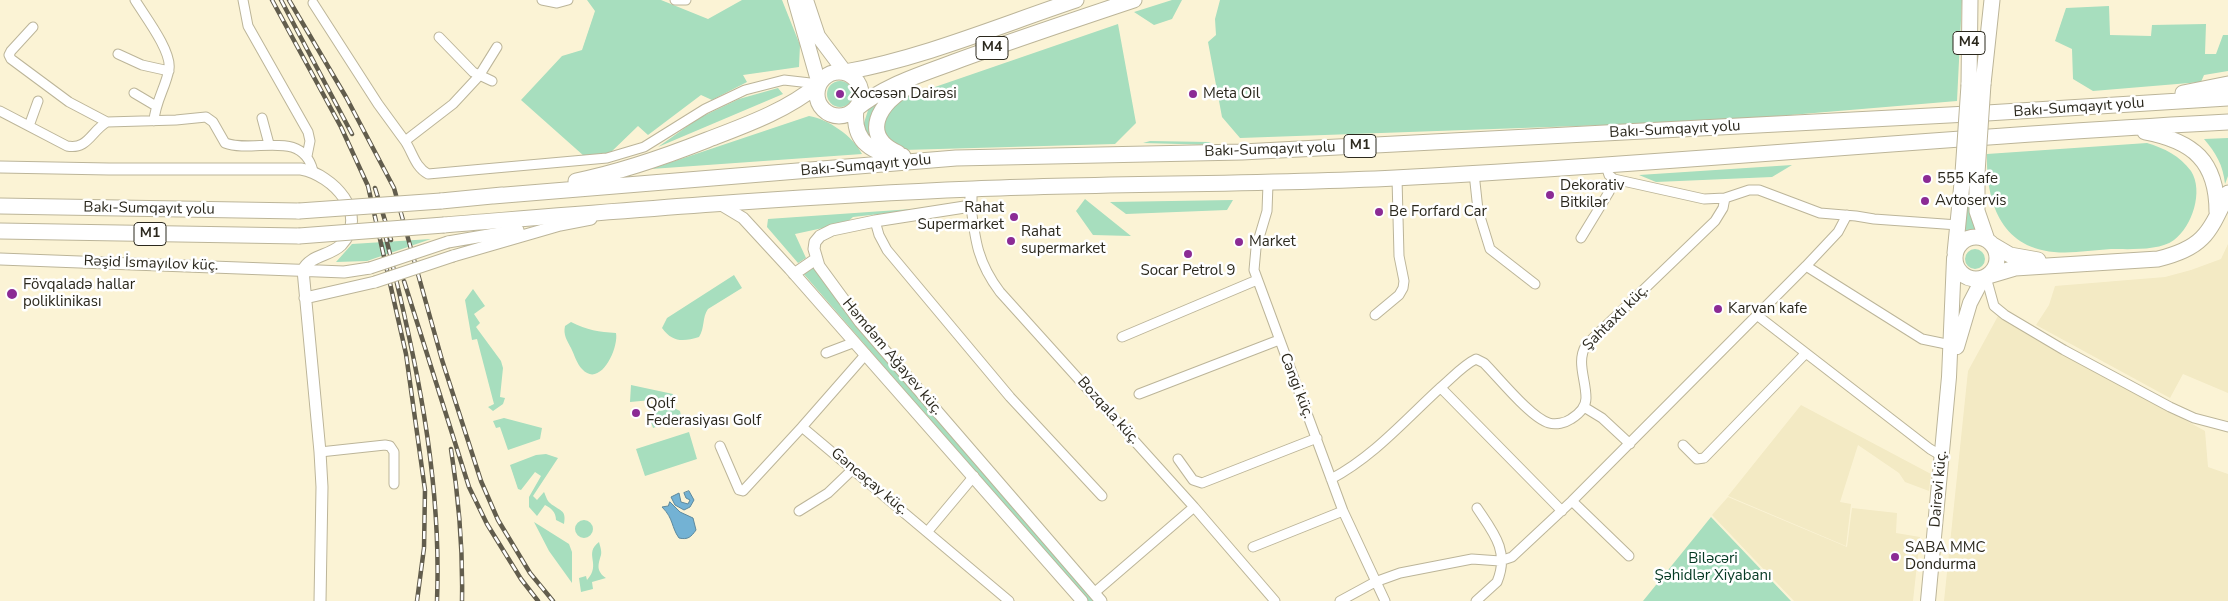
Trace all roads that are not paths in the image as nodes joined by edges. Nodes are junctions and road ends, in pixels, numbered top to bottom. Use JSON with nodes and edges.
{"nodes":[{"id":1,"x":135,"y":0,"type":"edge"},
{"id":2,"x":243,"y":0,"type":"edge"},
{"id":3,"x":542,"y":0,"type":"edge"},
{"id":4,"x":568,"y":0,"type":"edge"},
{"id":5,"x":675,"y":0,"type":"edge"},
{"id":6,"x":686,"y":0,"type":"edge"},
{"id":7,"x":795,"y":0,"type":"edge"},
{"id":8,"x":806,"y":0,"type":"edge"},
{"id":9,"x":1076,"y":0,"type":"edge"},
{"id":10,"x":1134,"y":0,"type":"edge"},
{"id":11,"x":1970,"y":0,"type":"edge"},
{"id":12,"x":1984,"y":0,"type":"edge"},
{"id":13,"x":1992,"y":0,"type":"edge"},
{"id":14,"x":2003,"y":0,"type":"edge"},
{"id":15,"x":313,"y":3,"type":"dead end"},
{"id":16,"x":33,"y":27,"type":"dead end"},
{"id":17,"x":438,"y":37,"type":"dead end"},
{"id":18,"x":1986,"y":44,"type":"junction"},
{"id":19,"x":497,"y":47,"type":"dead end"},
{"id":20,"x":118,"y":54,"type":"dead end"},
{"id":21,"x":974,"y":54,"type":"junction"},
{"id":22,"x":169,"y":70,"type":"junction"},
{"id":23,"x":845,"y":72,"type":"junction"},
{"id":24,"x":479,"y":76,"type":"junction"},
{"id":25,"x":492,"y":81,"type":"dead end"},
{"id":26,"x":819,"y":84,"type":"junction"},
{"id":27,"x":2228,"y":84,"type":"edge"},
{"id":28,"x":1976,"y":85,"type":"junction"},
{"id":29,"x":134,"y":93,"type":"dead end"},
{"id":30,"x":2228,"y":98,"type":"edge"},
{"id":31,"x":38,"y":101,"type":"dead end"},
{"id":32,"x":156,"y":106,"type":"junction"},
{"id":33,"x":2103,"y":106,"type":"junction"},
{"id":34,"x":856,"y":109,"type":"junction"},
{"id":35,"x":0,"y":111,"type":"edge"},
{"id":36,"x":262,"y":118,"type":"dead end"},
{"id":37,"x":154,"y":121,"type":"junction"},
{"id":38,"x":107,"y":122,"type":"junction"},
{"id":39,"x":2228,"y":122,"type":"edge"},
{"id":40,"x":28,"y":126,"type":"junction"},
{"id":41,"x":2121,"y":128,"type":"junction"},
{"id":42,"x":405,"y":141,"type":"junction"},
{"id":43,"x":269,"y":144,"type":"junction"},
{"id":44,"x":307,"y":156,"type":"junction"},
{"id":45,"x":904,"y":156,"type":"junction"},
{"id":46,"x":956,"y":158,"type":"junction"},
{"id":47,"x":0,"y":167,"type":"edge"},
{"id":48,"x":313,"y":171,"type":"junction"},
{"id":49,"x":1610,"y":173,"type":"junction"},
{"id":50,"x":1970,"y":173,"type":"junction"},
{"id":51,"x":1474,"y":174,"type":"junction"},
{"id":52,"x":1397,"y":178,"type":"junction"},
{"id":53,"x":1268,"y":184,"type":"junction"},
{"id":54,"x":971,"y":189,"type":"junction"},
{"id":55,"x":2228,"y":193,"type":"edge"},
{"id":56,"x":493,"y":196,"type":"junction"},
{"id":57,"x":1725,"y":198,"type":"junction"},
{"id":58,"x":717,"y":203,"type":"junction"},
{"id":59,"x":0,"y":206,"type":"edge"},
{"id":60,"x":972,"y":206,"type":"junction"},
{"id":61,"x":652,"y":208,"type":"junction"},
{"id":62,"x":1848,"y":215,"type":"junction"},
{"id":63,"x":2216,"y":217,"type":"junction"},
{"id":64,"x":875,"y":221,"type":"junction"},
{"id":65,"x":1958,"y":224,"type":"junction"},
{"id":66,"x":560,"y":225,"type":"junction"},
{"id":67,"x":0,"y":231,"type":"edge"},
{"id":68,"x":1581,"y":238,"type":"dead end"},
{"id":69,"x":1990,"y":243,"type":"junction"},
{"id":70,"x":1954,"y":257,"type":"junction"},
{"id":71,"x":0,"y":259,"type":"edge"},
{"id":72,"x":816,"y":259,"type":"junction"},
{"id":73,"x":2064,"y":264,"type":"junction"},
{"id":74,"x":1806,"y":266,"type":"junction"},
{"id":75,"x":303,"y":270,"type":"junction"},
{"id":76,"x":319,"y":271,"type":"junction"},
{"id":77,"x":794,"y":274,"type":"junction"},
{"id":78,"x":1986,"y":277,"type":"junction"},
{"id":79,"x":1257,"y":280,"type":"junction"},
{"id":80,"x":371,"y":284,"type":"junction"},
{"id":81,"x":1535,"y":284,"type":"dead end"},
{"id":82,"x":305,"y":298,"type":"junction"},
{"id":83,"x":1374,"y":315,"type":"dead end"},
{"id":84,"x":1758,"y":316,"type":"junction"},
{"id":85,"x":1122,"y":337,"type":"dead end"},
{"id":86,"x":1279,"y":340,"type":"junction"},
{"id":87,"x":855,"y":342,"type":"junction"},
{"id":88,"x":1950,"y":345,"type":"junction"},
{"id":89,"x":826,"y":354,"type":"dead end"},
{"id":90,"x":866,"y":354,"type":"junction"},
{"id":91,"x":1805,"y":354,"type":"junction"},
{"id":92,"x":1949,"y":377,"type":"junction"},
{"id":93,"x":1442,"y":388,"type":"junction"},
{"id":94,"x":1139,"y":394,"type":"dead end"},
{"id":95,"x":1584,"y":407,"type":"junction"},
{"id":96,"x":802,"y":427,"type":"junction"},
{"id":97,"x":2228,"y":427,"type":"edge"},
{"id":98,"x":1316,"y":438,"type":"junction"},
{"id":99,"x":1630,"y":444,"type":"junction"},
{"id":100,"x":1683,"y":445,"type":"dead end"},
{"id":101,"x":720,"y":446,"type":"dead end"},
{"id":102,"x":320,"y":452,"type":"junction"},
{"id":103,"x":1942,"y":456,"type":"junction"},
{"id":104,"x":1178,"y":459,"type":"dead end"},
{"id":105,"x":853,"y":469,"type":"junction"},
{"id":106,"x":974,"y":476,"type":"junction"},
{"id":107,"x":1331,"y":479,"type":"junction"},
{"id":108,"x":394,"y":484,"type":"dead end"},
{"id":109,"x":1102,"y":496,"type":"dead end"},
{"id":110,"x":1572,"y":501,"type":"junction"},
{"id":111,"x":1194,"y":507,"type":"junction"},
{"id":112,"x":1477,"y":508,"type":"dead end"},
{"id":113,"x":799,"y":511,"type":"dead end"},
{"id":114,"x":1343,"y":511,"type":"junction"},
{"id":115,"x":1562,"y":511,"type":"junction"},
{"id":116,"x":928,"y":531,"type":"junction"},
{"id":117,"x":1253,"y":547,"type":"dead end"},
{"id":118,"x":1629,"y":556,"type":"dead end"},
{"id":119,"x":1500,"y":560,"type":"junction"},
{"id":120,"x":1375,"y":582,"type":"junction"},
{"id":121,"x":1097,"y":597,"type":"edge"},
{"id":122,"x":320,"y":601,"type":"edge"},
{"id":123,"x":1009,"y":601,"type":"edge"},
{"id":124,"x":1082,"y":601,"type":"edge"},
{"id":125,"x":1275,"y":601,"type":"edge"},
{"id":126,"x":1340,"y":601,"type":"edge"},
{"id":127,"x":1385,"y":601,"type":"edge"},
{"id":128,"x":1476,"y":601,"type":"edge"},
{"id":129,"x":1928,"y":601,"type":"edge"}],
"edges":[{"from":1,"to":22,"type":"street"},
{"from":2,"to":44,"type":"street"},
{"from":3,"to":4,"type":"street"},
{"from":5,"to":6,"type":"street"},
{"from":7,"to":26,"type":"main road"},
{"from":8,"to":23,"type":"main road"},
{"from":9,"to":23,"type":"highway","number":"M4"},
{"from":10,"to":21,"type":"highway","number":"M4"},
{"from":11,"to":28,"type":"highway","number":"M4"},
{"from":12,"to":18,"type":"highway"},
{"from":13,"to":18,"type":"highway","number":"M4"},
{"from":14,"to":18,"type":"highway"},
{"from":15,"to":42,"type":"street"},
{"from":16,"to":38,"type":"street"},
{"from":17,"to":24,"type":"street"},
{"from":18,"to":28,"type":"highway","number":"M4"},
{"from":19,"to":24,"type":"street"},
{"from":20,"to":22,"type":"street"},
{"from":21,"to":34,"type":"highway","number":"M4"},
{"from":21,"to":45,"type":"highway"},
{"from":22,"to":32,"type":"street"},
{"from":23,"to":26,"type":"highway"},
{"from":23,"to":34,"type":"highway"},
{"from":24,"to":25,"type":"street"},
{"from":24,"to":42,"type":"street"},
{"from":26,"to":34,"type":"highway"},
{"from":26,"to":42,"type":"street"},
{"from":26,"to":56,"type":"highway"},
{"from":27,"to":33,"type":"highway"},
{"from":28,"to":50,"type":"highway","bridge":true},
{"from":29,"to":32,"type":"street"},
{"from":30,"to":33,"type":"highway","name":"Bakı-Sumqayıt yolu","number":"M1"},
{"from":31,"to":40,"type":"street"},
{"from":32,"to":37,"type":"street"},
{"from":33,"to":46,"type":"highway","name":"Bakı-Sumqayıt yolu","number":"M1"},
{"from":34,"to":45,"type":"highway"},
{"from":35,"to":40,"type":"street"},
{"from":36,"to":43,"type":"street"},
{"from":37,"to":38,"type":"street"},
{"from":37,"to":43,"type":"street"},
{"from":38,"to":40,"type":"street"},
{"from":39,"to":41,"type":"highway","name":"Bakı-Sumqayıt yolu","number":"M1"},
{"from":41,"to":49,"type":"highway","name":"Bakı-Sumqayıt yolu","number":"M1"},
{"from":41,"to":63,"type":"highway"},
{"from":43,"to":44,"type":"street"},
{"from":44,"to":48,"type":"street"},
{"from":45,"to":46,"type":"highway"},
{"from":46,"to":56,"type":"highway","name":"Bakı-Sumqayıt yolu","number":"M1"},
{"from":47,"to":48,"type":"street"},
{"from":48,"to":75,"type":"street"},
{"from":49,"to":51,"type":"highway","name":"Bakı-Sumqayıt yolu","number":"M1"},
{"from":49,"to":57,"type":"street"},
{"from":49,"to":68,"type":"street"},
{"from":50,"to":65,"type":"highway"},
{"from":50,"to":69,"type":"highway"},
{"from":51,"to":52,"type":"highway","name":"Bakı-Sumqayıt yolu","number":"M1"},
{"from":51,"to":81,"type":"street"},
{"from":52,"to":53,"type":"highway","name":"Bakı-Sumqayıt yolu","number":"M1"},
{"from":52,"to":83,"type":"street"},
{"from":53,"to":54,"type":"highway","name":"Bakı-Sumqayıt yolu","number":"M1"},
{"from":53,"to":79,"type":"street","name":"Cəngi küç."},
{"from":54,"to":58,"type":"highway","name":"Bakı-Sumqayıt yolu","number":"M1"},
{"from":54,"to":60,"type":"street"},
{"from":55,"to":63,"type":"highway"},
{"from":56,"to":59,"type":"highway","name":"Bakı-Sumqayıt yolu","number":"M1","bridge":true},
{"from":57,"to":62,"type":"street"},
{"from":57,"to":95,"type":"street","name":"Şahtaxtı küç."},
{"from":58,"to":61,"type":"highway","name":"Bakı-Sumqayıt yolu","number":"M1"},
{"from":58,"to":77,"type":"street"},
{"from":60,"to":64,"type":"street"},
{"from":60,"to":111,"type":"street","name":"Bozqala küç."},
{"from":61,"to":66,"type":"street"},
{"from":61,"to":67,"type":"highway","name":"Bakı-Sumqayıt yolu","number":"M1","bridge":true},
{"from":62,"to":65,"type":"street"},
{"from":62,"to":74,"type":"street"},
{"from":63,"to":73,"type":"highway"},
{"from":64,"to":72,"type":"street"},
{"from":64,"to":109,"type":"street"},
{"from":65,"to":70,"type":"highway"},
{"from":66,"to":76,"type":"street","bridge":true},
{"from":66,"to":80,"type":"street","bridge":true},
{"from":69,"to":70,"type":"highway"},
{"from":69,"to":73,"type":"highway"},
{"from":69,"to":78,"type":"highway"},
{"from":70,"to":78,"type":"highway"},
{"from":70,"to":88,"type":"main road","name":"Dairəvi küç."},
{"from":71,"to":75,"type":"street","name":"Rəşid İsmayılov küç."},
{"from":72,"to":77,"type":"street"},
{"from":72,"to":121,"type":"street","name":"Həmdəm Ağayev küç."},
{"from":73,"to":78,"type":"highway"},
{"from":74,"to":84,"type":"street"},
{"from":74,"to":88,"type":"street"},
{"from":75,"to":76,"type":"street","name":"Rəşid İsmayılov küç."},
{"from":75,"to":82,"type":"street"},
{"from":76,"to":80,"type":"street"},
{"from":77,"to":87,"type":"street"},
{"from":78,"to":92,"type":"main road","name":"Dairəvi küç."},
{"from":78,"to":97,"type":"street"},
{"from":79,"to":85,"type":"street"},
{"from":79,"to":86,"type":"street","name":"Cəngi küç."},
{"from":80,"to":82,"type":"street"},
{"from":82,"to":102,"type":"street"},
{"from":84,"to":91,"type":"street"},
{"from":84,"to":99,"type":"street"},
{"from":86,"to":94,"type":"street"},
{"from":86,"to":98,"type":"street","name":"Cəngi küç."},
{"from":87,"to":89,"type":"street"},
{"from":87,"to":90,"type":"street"},
{"from":88,"to":92,"type":"main road","name":"Dairəvi küç."},
{"from":90,"to":96,"type":"street"},
{"from":90,"to":106,"type":"street"},
{"from":91,"to":100,"type":"street"},
{"from":91,"to":103,"type":"street"},
{"from":92,"to":103,"type":"main road","name":"Dairəvi küç."},
{"from":93,"to":95,"type":"street"},
{"from":93,"to":107,"type":"street"},
{"from":93,"to":115,"type":"street"},
{"from":95,"to":99,"type":"street"},
{"from":96,"to":101,"type":"street"},
{"from":96,"to":105,"type":"street","name":"Gəncəçay küç."},
{"from":98,"to":104,"type":"street"},
{"from":98,"to":107,"type":"street","name":"Cəngi küç."},
{"from":99,"to":110,"type":"street"},
{"from":102,"to":108,"type":"street"},
{"from":102,"to":122,"type":"street"},
{"from":103,"to":129,"type":"main road","name":"Dairəvi küç."},
{"from":105,"to":113,"type":"street"},
{"from":105,"to":116,"type":"street","name":"Gəncəçay küç."},
{"from":106,"to":116,"type":"street"},
{"from":106,"to":124,"type":"street"},
{"from":107,"to":114,"type":"street","name":"Cəngi küç."},
{"from":110,"to":115,"type":"street"},
{"from":110,"to":118,"type":"street"},
{"from":111,"to":121,"type":"street"},
{"from":111,"to":125,"type":"street","name":"Bozqala küç."},
{"from":112,"to":119,"type":"street"},
{"from":114,"to":117,"type":"street"},
{"from":114,"to":120,"type":"street","name":"Cəngi küç."},
{"from":115,"to":119,"type":"street"},
{"from":116,"to":123,"type":"street","name":"Gəncəçay küç."},
{"from":119,"to":120,"type":"street"},
{"from":119,"to":128,"type":"street"},
{"from":120,"to":126,"type":"street"},
{"from":120,"to":127,"type":"street","name":"Cəngi küç."}]}
